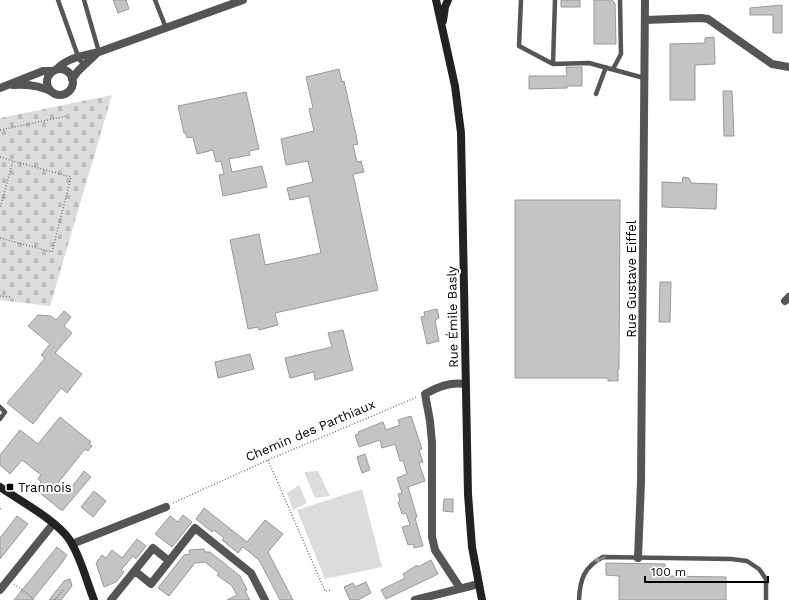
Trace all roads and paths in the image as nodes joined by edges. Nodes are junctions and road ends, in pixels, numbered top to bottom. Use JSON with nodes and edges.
{"nodes":[{"id":1,"x":58,"y":0,"type":"edge"},
{"id":2,"x":84,"y":0,"type":"edge"},
{"id":3,"x":155,"y":0,"type":"edge"},
{"id":4,"x":243,"y":0,"type":"edge"},
{"id":5,"x":436,"y":0,"type":"edge"},
{"id":6,"x":448,"y":0,"type":"edge"},
{"id":7,"x":521,"y":0,"type":"edge"},
{"id":8,"x":555,"y":0,"type":"edge"},
{"id":9,"x":620,"y":0,"type":"edge"},
{"id":10,"x":645,"y":0,"type":"edge"},
{"id":11,"x":645,"y":20,"type":"junction"},
{"id":12,"x":166,"y":28,"type":"junction"},
{"id":13,"x":443,"y":34,"type":"junction"},
{"id":14,"x":99,"y":52,"type":"junction"},
{"id":15,"x":78,"y":58,"type":"junction"},
{"id":16,"x":553,"y":64,"type":"junction"},
{"id":17,"x":84,"y":65,"type":"junction"},
{"id":18,"x":606,"y":67,"type":"junction"},
{"id":19,"x":789,"y":67,"type":"edge"},
{"id":20,"x":613,"y":69,"type":"junction"},
{"id":21,"x":55,"y":70,"type":"junction"},
{"id":22,"x":644,"y":78,"type":"junction"},
{"id":23,"x":72,"y":79,"type":"junction"},
{"id":24,"x":10,"y":85,"type":"junction"},
{"id":25,"x":0,"y":88,"type":"edge"},
{"id":26,"x":52,"y":92,"type":"junction"},
{"id":27,"x":596,"y":94,"type":"dead end"},
{"id":28,"x":67,"y":116,"type":"dead end"},
{"id":29,"x":0,"y":130,"type":"edge"},
{"id":30,"x":0,"y":157,"type":"edge"},
{"id":31,"x":13,"y":161,"type":"junction"},
{"id":32,"x":0,"y":208,"type":"edge"},
{"id":33,"x":0,"y":238,"type":"edge"},
{"id":34,"x":0,"y":296,"type":"edge"},
{"id":35,"x":12,"y":297,"type":"dead end"},
{"id":36,"x":465,"y":384,"type":"junction"},
{"id":37,"x":425,"y":394,"type":"junction"},
{"id":38,"x":0,"y":407,"type":"edge"},
{"id":39,"x":0,"y":419,"type":"edge"},
{"id":40,"x":268,"y":460,"type":"junction"},
{"id":41,"x":0,"y":487,"type":"edge"},
{"id":42,"x":2,"y":507,"type":"dead end"},
{"id":43,"x":166,"y":507,"type":"joint"},
{"id":44,"x":0,"y":509,"type":"edge"},
{"id":45,"x":53,"y":524,"type":"junction"},
{"id":46,"x":72,"y":544,"type":"junction"},
{"id":47,"x":638,"y":558,"type":"junction"},
{"id":48,"x":169,"y":561,"type":"junction"},
{"id":49,"x":134,"y":571,"type":"junction"},
{"id":50,"x":8,"y":579,"type":"junction"},
{"id":51,"x":478,"y":584,"type":"junction"},
{"id":52,"x":460,"y":588,"type":"junction"},
{"id":53,"x":64,"y":589,"type":"dead end"},
{"id":54,"x":0,"y":590,"type":"edge"},
{"id":55,"x":332,"y":590,"type":"dead end"},
{"id":56,"x":35,"y":600,"type":"edge"},
{"id":57,"x":56,"y":600,"type":"edge"},
{"id":58,"x":94,"y":600,"type":"edge"},
{"id":59,"x":111,"y":600,"type":"edge"},
{"id":60,"x":265,"y":600,"type":"edge"},
{"id":61,"x":415,"y":600,"type":"edge"},
{"id":62,"x":482,"y":600,"type":"edge"},
{"id":63,"x":579,"y":600,"type":"edge"},
{"id":64,"x":766,"y":600,"type":"edge"}],
"edges":[{"from":1,"to":15,"type":"lane"},
{"from":2,"to":14,"type":"lane"},
{"from":3,"to":12,"type":"lane"},
{"from":4,"to":12,"type":"street"},
{"from":5,"to":13,"type":"street","name":"Rue Émile Basly"},
{"from":6,"to":13,"type":"street","name":"Rue Émile Basly"},
{"from":7,"to":16,"type":"lane"},
{"from":8,"to":16,"type":"lane"},
{"from":9,"to":20,"type":"lane"},
{"from":10,"to":11,"type":"street","name":"Rue Gustave Eiffel"},
{"from":11,"to":19,"type":"street"},
{"from":11,"to":22,"type":"street","name":"Rue Gustave Eiffel"},
{"from":12,"to":14,"type":"street"},
{"from":13,"to":36,"type":"street","name":"Rue Émile Basly"},
{"from":14,"to":15,"type":"street"},
{"from":14,"to":17,"type":"street"},
{"from":15,"to":17,"type":"lane"},
{"from":15,"to":21,"type":"street"},
{"from":16,"to":18,"type":"lane"},
{"from":17,"to":23,"type":"street"},
{"from":18,"to":20,"type":"lane"},
{"from":18,"to":27,"type":"lane"},
{"from":20,"to":22,"type":"lane"},
{"from":21,"to":23,"type":"street"},
{"from":21,"to":24,"type":"street"},
{"from":21,"to":26,"type":"street"},
{"from":22,"to":47,"type":"street","name":"Rue Gustave Eiffel"},
{"from":23,"to":26,"type":"street"},
{"from":24,"to":25,"type":"street"},
{"from":24,"to":26,"type":"street"},
{"from":28,"to":29,"type":"path"},
{"from":30,"to":31,"type":"path"},
{"from":31,"to":32,"type":"path"},
{"from":31,"to":33,"type":"path"},
{"from":34,"to":35,"type":"path"},
{"from":36,"to":37,"type":"street"},
{"from":36,"to":51,"type":"street","name":"Rue Émile Basly"},
{"from":37,"to":40,"type":"path","name":"Chemin des Parthiaux"},
{"from":37,"to":52,"type":"street"},
{"from":38,"to":39,"type":"lane"},
{"from":40,"to":43,"type":"path","name":"Chemin des Parthiaux"},
{"from":40,"to":55,"type":"path"},
{"from":41,"to":45,"type":"street"},
{"from":42,"to":44,"type":"path"},
{"from":43,"to":46,"type":"street"},
{"from":45,"to":46,"type":"street"},
{"from":45,"to":50,"type":"street"},
{"from":46,"to":58,"type":"street"},
{"from":47,"to":63,"type":"lane","one_way":true},
{"from":47,"to":64,"type":"lane"},
{"from":48,"to":49,"type":"street"},
{"from":48,"to":49,"type":"street"},
{"from":48,"to":60,"type":"street"},
{"from":49,"to":59,"type":"street"},
{"from":50,"to":54,"type":"street"},
{"from":50,"to":56,"type":"path"},
{"from":51,"to":52,"type":"street"},
{"from":51,"to":62,"type":"street","name":"Rue Émile Basly"},
{"from":52,"to":61,"type":"street"},
{"from":53,"to":57,"type":"path"}]}
